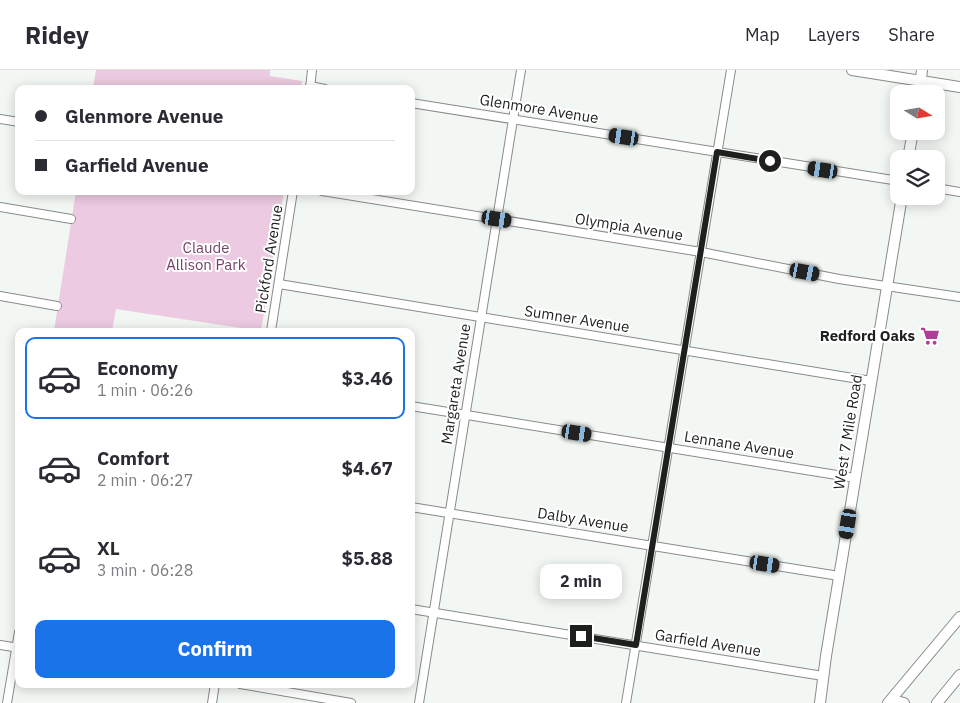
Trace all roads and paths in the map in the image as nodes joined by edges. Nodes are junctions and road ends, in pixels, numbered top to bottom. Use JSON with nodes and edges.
{"nodes":[{"id":1,"x":312,"y":70,"type":"edge"},
{"id":2,"x":521,"y":70,"type":"edge"},
{"id":3,"x":731,"y":70,"type":"edge"},
{"id":4,"x":852,"y":70,"type":"edge"},
{"id":5,"x":922,"y":70,"type":"edge"},
{"id":6,"x":921,"y":81,"type":"junction"},
{"id":7,"x":310,"y":85,"type":"edge"},
{"id":8,"x":920,"y":85,"type":"edge"},
{"id":9,"x":960,"y":87,"type":"edge"},
{"id":10,"x":415,"y":104,"type":"edge"},
{"id":11,"x":0,"y":119,"type":"edge"},
{"id":12,"x":513,"y":119,"type":"junction"},
{"id":13,"x":15,"y":121,"type":"edge"},
{"id":14,"x":717,"y":152,"type":"junction"},
{"id":15,"x":890,"y":181,"type":"edge"},
{"id":16,"x":945,"y":190,"type":"edge"},
{"id":17,"x":960,"y":192,"type":"edge"},
{"id":18,"x":292,"y":195,"type":"edge"},
{"id":19,"x":347,"y":195,"type":"edge"},
{"id":20,"x":900,"y":205,"type":"edge"},
{"id":21,"x":0,"y":207,"type":"edge"},
{"id":22,"x":70,"y":219,"type":"dead end"},
{"id":23,"x":497,"y":219,"type":"junction"},
{"id":24,"x":701,"y":252,"type":"junction"},
{"id":25,"x":279,"y":284,"type":"junction"},
{"id":26,"x":887,"y":286,"type":"junction"},
{"id":27,"x":0,"y":296,"type":"edge"},
{"id":28,"x":960,"y":297,"type":"edge"},
{"id":29,"x":57,"y":306,"type":"dead end"},
{"id":30,"x":481,"y":317,"type":"junction"},
{"id":31,"x":272,"y":328,"type":"edge"},
{"id":32,"x":684,"y":350,"type":"junction"},
{"id":33,"x":871,"y":381,"type":"junction"},
{"id":34,"x":415,"y":407,"type":"edge"},
{"id":35,"x":465,"y":415,"type":"junction"},
{"id":36,"x":670,"y":448,"type":"junction"},
{"id":37,"x":855,"y":478,"type":"junction"},
{"id":38,"x":415,"y":508,"type":"edge"},
{"id":39,"x":450,"y":513,"type":"junction"},
{"id":40,"x":652,"y":546,"type":"junction"},
{"id":41,"x":840,"y":576,"type":"junction"},
{"id":42,"x":415,"y":610,"type":"edge"},
{"id":43,"x":434,"y":612,"type":"junction"},
{"id":44,"x":960,"y":617,"type":"edge"},
{"id":45,"x":0,"y":645,"type":"edge"},
{"id":46,"x":636,"y":645,"type":"junction"},
{"id":47,"x":15,"y":648,"type":"edge"},
{"id":48,"x":15,"y":659,"type":"edge"},
{"id":49,"x":960,"y":675,"type":"edge"},
{"id":50,"x":823,"y":676,"type":"junction"},
{"id":51,"x":214,"y":688,"type":"edge"},
{"id":52,"x":263,"y":688,"type":"edge"},
{"id":53,"x":7,"y":703,"type":"edge"},
{"id":54,"x":212,"y":703,"type":"edge"},
{"id":55,"x":351,"y":703,"type":"edge"},
{"id":56,"x":419,"y":703,"type":"edge"},
{"id":57,"x":626,"y":703,"type":"edge"},
{"id":58,"x":820,"y":703,"type":"edge"},
{"id":59,"x":888,"y":703,"type":"edge"},
{"id":60,"x":892,"y":703,"type":"edge"},
{"id":61,"x":904,"y":703,"type":"edge"},
{"id":62,"x":937,"y":703,"type":"edge"}],
"edges":[{"from":1,"to":7,"type":"street"},
{"from":2,"to":12,"type":"street","name":"Margareta Avenue"},
{"from":3,"to":14,"type":"street"},
{"from":4,"to":6,"type":"main road"},
{"from":5,"to":6,"type":"main road"},
{"from":6,"to":8,"type":"main road"},
{"from":6,"to":9,"type":"main road"},
{"from":10,"to":12,"type":"street","name":"Glenmore Avenue"},
{"from":11,"to":13,"type":"street"},
{"from":12,"to":14,"type":"street","name":"Glenmore Avenue"},
{"from":12,"to":23,"type":"street","name":"Margareta Avenue"},
{"from":14,"to":15,"type":"street","name":"Glenmore Avenue"},
{"from":14,"to":24,"type":"street"},
{"from":16,"to":17,"type":"street"},
{"from":18,"to":25,"type":"street","name":"Pickford Avenue"},
{"from":19,"to":23,"type":"street","name":"Olympia Avenue"},
{"from":20,"to":26,"type":"main road","name":"West 7 Mile Road"},
{"from":21,"to":22,"type":"street"},
{"from":23,"to":24,"type":"street","name":"Olympia Avenue"},
{"from":23,"to":30,"type":"street","name":"Margareta Avenue"},
{"from":24,"to":26,"type":"street","name":"Olympia Avenue"},
{"from":24,"to":32,"type":"street"},
{"from":25,"to":30,"type":"street","name":"Sumner Avenue"},
{"from":25,"to":31,"type":"street","name":"Pickford Avenue"},
{"from":26,"to":28,"type":"street","name":"Olympia Avenue"},
{"from":26,"to":33,"type":"main road","name":"West 7 Mile Road"},
{"from":27,"to":29,"type":"street"},
{"from":30,"to":32,"type":"street","name":"Sumner Avenue"},
{"from":30,"to":35,"type":"street","name":"Margareta Avenue"},
{"from":32,"to":33,"type":"street","name":"Sumner Avenue"},
{"from":32,"to":36,"type":"street"},
{"from":33,"to":37,"type":"main road","name":"West 7 Mile Road"},
{"from":34,"to":35,"type":"street","name":"Lennane Avenue"},
{"from":35,"to":36,"type":"street","name":"Lennane Avenue"},
{"from":35,"to":39,"type":"street","name":"Margareta Avenue"},
{"from":36,"to":37,"type":"street","name":"Lennane Avenue"},
{"from":36,"to":40,"type":"street"},
{"from":37,"to":41,"type":"main road","name":"West 7 Mile Road"},
{"from":38,"to":39,"type":"street","name":"Dalby Avenue"},
{"from":39,"to":40,"type":"street","name":"Dalby Avenue"},
{"from":39,"to":43,"type":"street","name":"Margareta Avenue"},
{"from":40,"to":41,"type":"street","name":"Dalby Avenue"},
{"from":40,"to":46,"type":"street"},
{"from":41,"to":50,"type":"main road","name":"West 7 Mile Road"},
{"from":42,"to":43,"type":"street","name":"Garfield Avenue"},
{"from":43,"to":46,"type":"street","name":"Garfield Avenue"},
{"from":43,"to":56,"type":"street","name":"Margareta Avenue"},
{"from":44,"to":59,"type":"main road"},
{"from":45,"to":47,"type":"street"},
{"from":46,"to":50,"type":"street","name":"Garfield Avenue"},
{"from":46,"to":57,"type":"street"},
{"from":48,"to":53,"type":"street"},
{"from":49,"to":62,"type":"main road"},
{"from":50,"to":58,"type":"main road","name":"West 7 Mile Road"},
{"from":51,"to":54,"type":"street"},
{"from":52,"to":55,"type":"street"},
{"from":60,"to":61,"type":"main road"}]}
